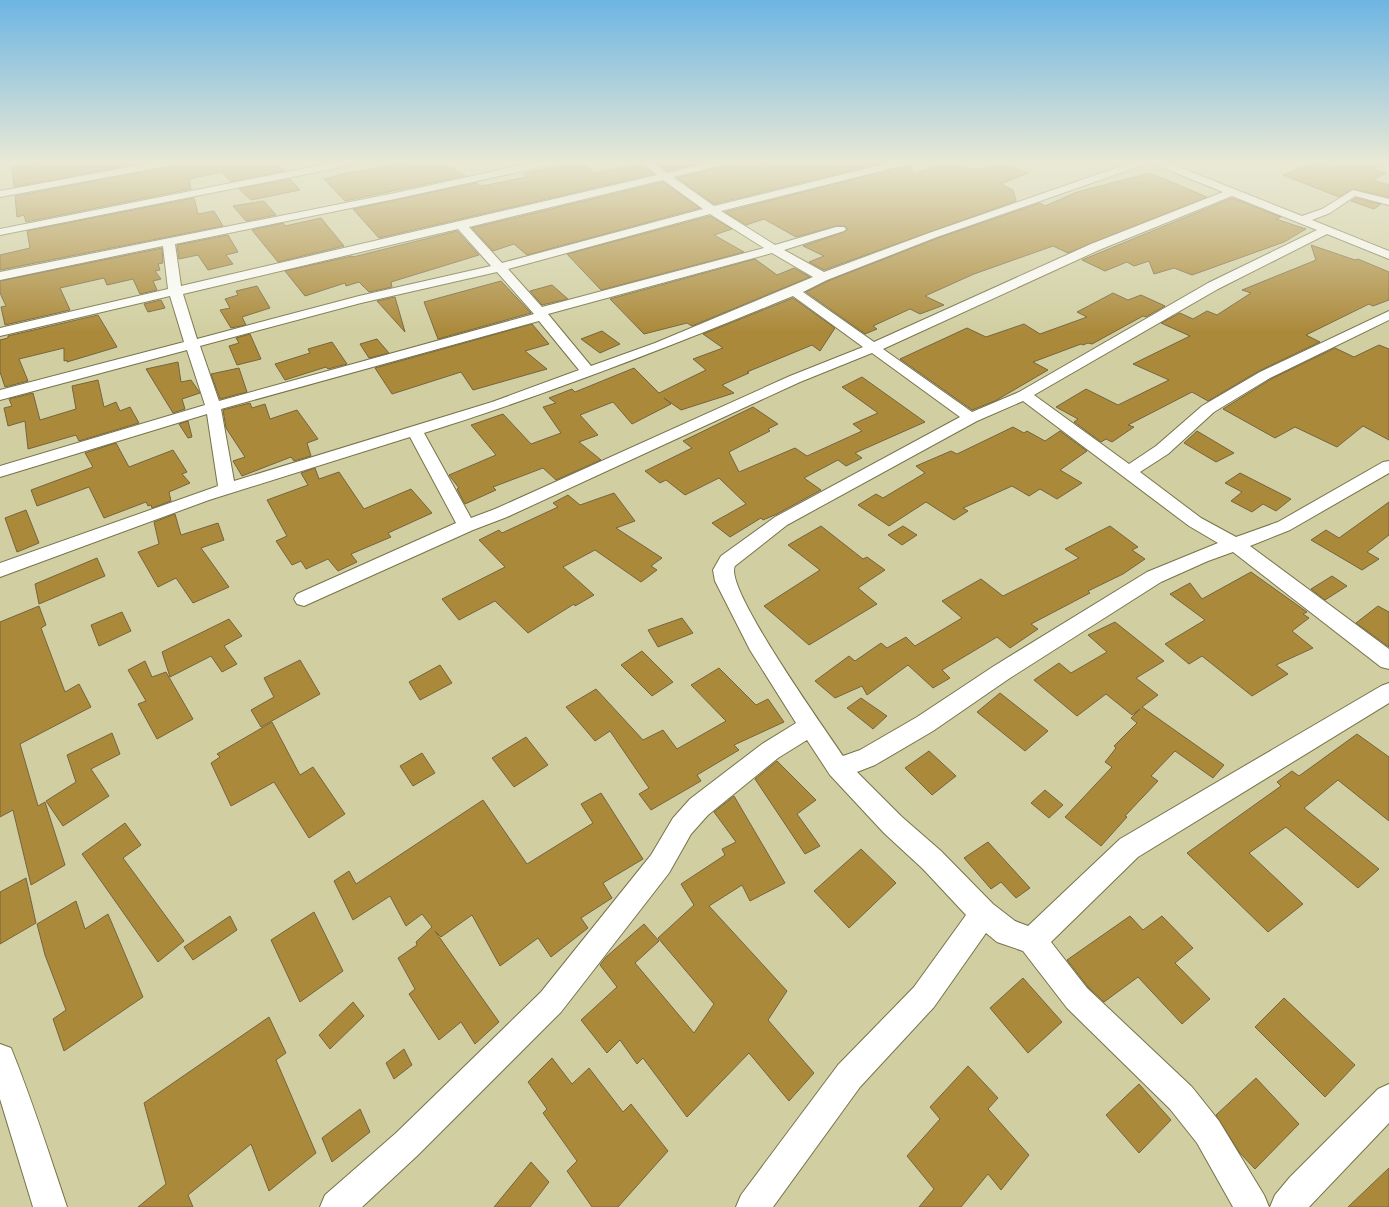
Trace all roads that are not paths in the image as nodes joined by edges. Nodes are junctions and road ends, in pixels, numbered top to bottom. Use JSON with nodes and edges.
{"nodes":[{"id":1,"x":64,"y":219,"type":"edge"},
{"id":2,"x":277,"y":219,"type":"edge"},
{"id":3,"x":485,"y":219,"type":"edge"},
{"id":4,"x":678,"y":219,"type":"edge"},
{"id":5,"x":726,"y":219,"type":"edge"},
{"id":6,"x":978,"y":219,"type":"edge"},
{"id":7,"x":1164,"y":219,"type":"edge"},
{"id":8,"x":1303,"y":220,"type":"edge"},
{"id":9,"x":461,"y":225,"type":"junction"},
{"id":10,"x":840,"y":229,"type":"dead end"},
{"id":11,"x":1327,"y":230,"type":"junction"},
{"id":12,"x":0,"y":232,"type":"edge"},
{"id":13,"x":169,"y":242,"type":"junction"},
{"id":14,"x":772,"y":249,"type":"junction"},
{"id":15,"x":1389,"y":255,"type":"edge"},
{"id":16,"x":499,"y":268,"type":"junction"},
{"id":17,"x":0,"y":276,"type":"edge"},
{"id":18,"x":823,"y":277,"type":"junction"},
{"id":19,"x":175,"y":291,"type":"junction"},
{"id":20,"x":794,"y":291,"type":"junction"},
{"id":21,"x":541,"y":314,"type":"junction"},
{"id":22,"x":1389,"y":315,"type":"edge"},
{"id":23,"x":0,"y":332,"type":"edge"},
{"id":24,"x":191,"y":345,"type":"junction"},
{"id":25,"x":874,"y":348,"type":"junction"},
{"id":26,"x":588,"y":372,"type":"junction"},
{"id":27,"x":0,"y":395,"type":"edge"},
{"id":28,"x":1024,"y":395,"type":"junction"},
{"id":29,"x":213,"y":407,"type":"junction"},
{"id":30,"x":972,"y":418,"type":"junction"},
{"id":31,"x":415,"y":432,"type":"junction"},
{"id":32,"x":1389,"y":466,"type":"edge"},
{"id":33,"x":0,"y":472,"type":"edge"},
{"id":34,"x":1127,"y":473,"type":"junction"},
{"id":35,"x":227,"y":489,"type":"junction"},
{"id":36,"x":467,"y":526,"type":"junction"},
{"id":37,"x":1235,"y":544,"type":"junction"},
{"id":38,"x":0,"y":570,"type":"edge"},
{"id":39,"x":304,"y":599,"type":"dead end"},
{"id":40,"x":1389,"y":661,"type":"edge"},
{"id":41,"x":1389,"y":692,"type":"edge"},
{"id":42,"x":810,"y":726,"type":"junction"},
{"id":43,"x":838,"y":768,"type":"junction"},
{"id":44,"x":983,"y":914,"type":"junction"},
{"id":45,"x":1032,"y":941,"type":"junction"},
{"id":46,"x":2,"y":1067,"type":"edge"},
{"id":47,"x":1389,"y":1100,"type":"edge"},
{"id":48,"x":50,"y":1207,"type":"edge"},
{"id":49,"x":337,"y":1207,"type":"edge"},
{"id":50,"x":753,"y":1207,"type":"edge"},
{"id":51,"x":1252,"y":1207,"type":"edge"},
{"id":52,"x":1287,"y":1207,"type":"edge"}],
"edges":[{"from":1,"to":12,"type":"street"},
{"from":2,"to":13,"type":"street"},
{"from":3,"to":9,"type":"street"},
{"from":4,"to":16,"type":"street"},
{"from":5,"to":14,"type":"street"},
{"from":6,"to":18,"type":"street"},
{"from":7,"to":25,"type":"street"},
{"from":8,"to":11,"type":"street"},
{"from":9,"to":16,"type":"street"},
{"from":9,"to":19,"type":"street"},
{"from":10,"to":14,"type":"street"},
{"from":11,"to":15,"type":"street"},
{"from":11,"to":28,"type":"street"},
{"from":13,"to":17,"type":"street"},
{"from":13,"to":19,"type":"street"},
{"from":14,"to":18,"type":"street"},
{"from":14,"to":21,"type":"street"},
{"from":16,"to":21,"type":"street"},
{"from":16,"to":24,"type":"street"},
{"from":18,"to":20,"type":"street"},
{"from":19,"to":23,"type":"street"},
{"from":19,"to":24,"type":"street"},
{"from":20,"to":25,"type":"street"},
{"from":20,"to":26,"type":"street"},
{"from":21,"to":26,"type":"street"},
{"from":21,"to":29,"type":"street"},
{"from":22,"to":34,"type":"street"},
{"from":24,"to":27,"type":"street"},
{"from":24,"to":29,"type":"street"},
{"from":25,"to":30,"type":"street"},
{"from":25,"to":36,"type":"street"},
{"from":26,"to":31,"type":"street"},
{"from":28,"to":30,"type":"street"},
{"from":28,"to":34,"type":"street"},
{"from":29,"to":33,"type":"street"},
{"from":29,"to":35,"type":"street"},
{"from":30,"to":42,"type":"street"},
{"from":31,"to":35,"type":"street"},
{"from":31,"to":36,"type":"street"},
{"from":32,"to":37,"type":"street"},
{"from":34,"to":37,"type":"street"},
{"from":35,"to":38,"type":"street"},
{"from":36,"to":39,"type":"street"},
{"from":37,"to":40,"type":"street"},
{"from":37,"to":43,"type":"street"},
{"from":41,"to":45,"type":"street"},
{"from":42,"to":43,"type":"street"},
{"from":42,"to":49,"type":"street"},
{"from":43,"to":44,"type":"street"},
{"from":44,"to":45,"type":"street"},
{"from":44,"to":50,"type":"street"},
{"from":45,"to":51,"type":"street"},
{"from":46,"to":48,"type":"street"},
{"from":47,"to":52,"type":"street"}]}
